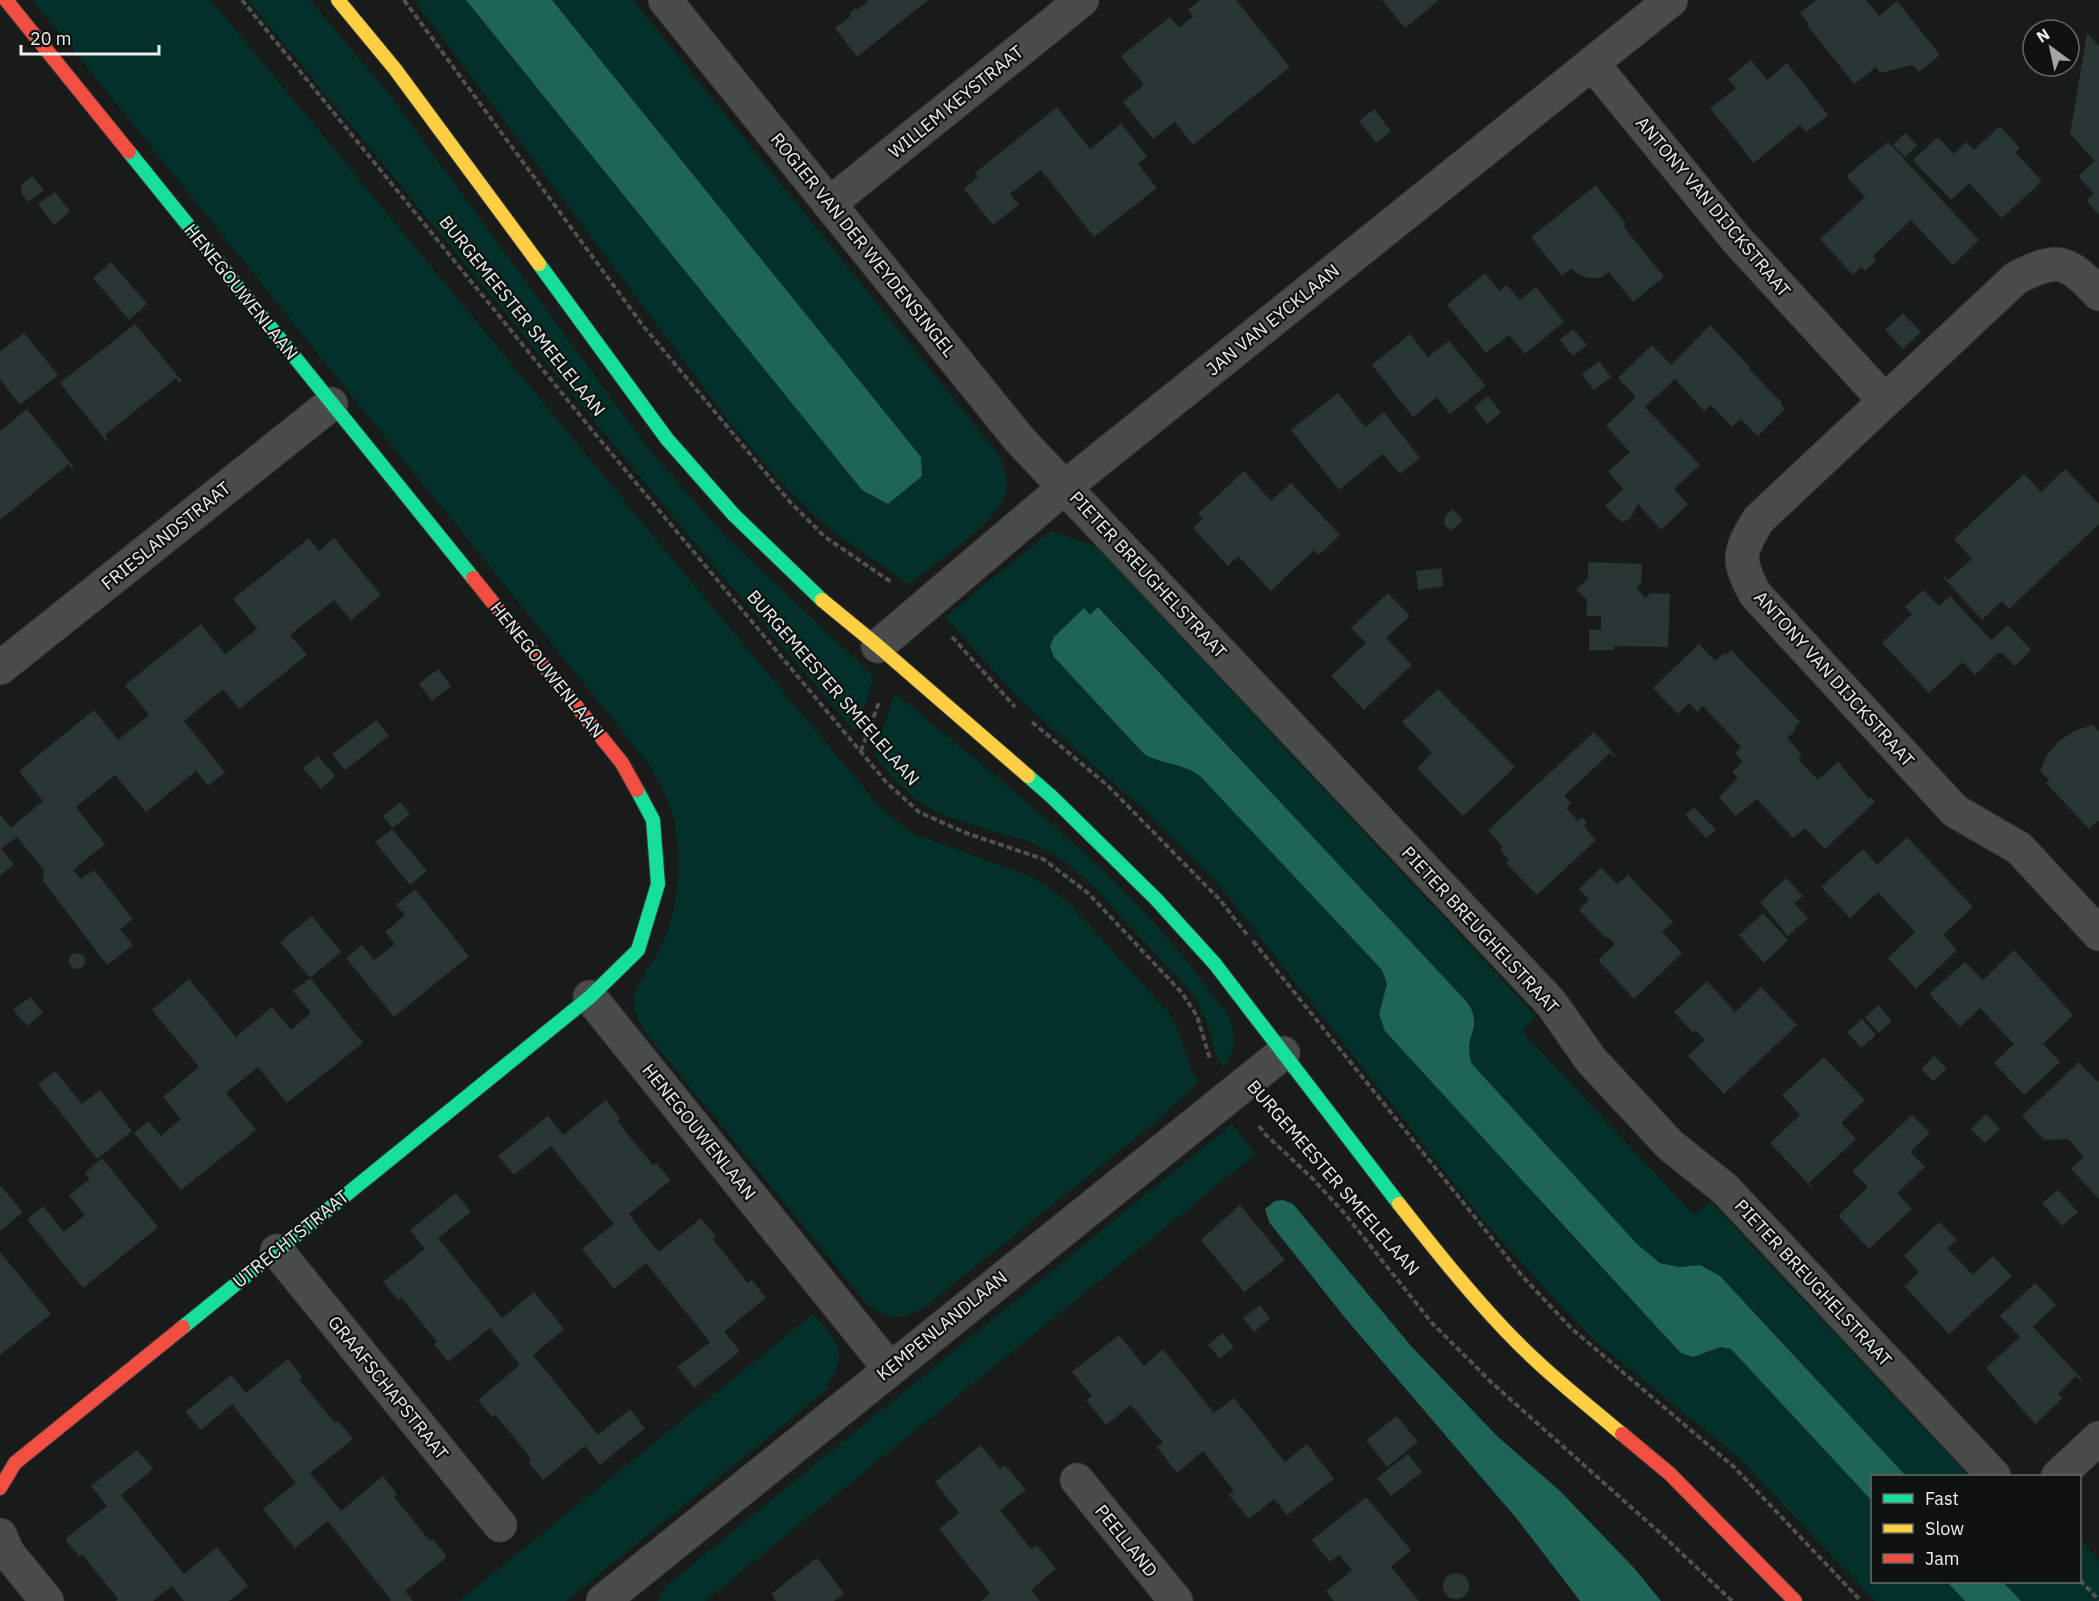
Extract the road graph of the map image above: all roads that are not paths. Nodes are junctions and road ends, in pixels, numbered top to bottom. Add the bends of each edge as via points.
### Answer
1 (6, 0) edge
2 (338, 0) edge
3 (665, 0) edge
4 (1082, 0) edge
5 (1671, 0) edge
6 (1592, 63) junction
7 (829, 204) junction
8 (2099, 294) edge
9 (1885, 401) junction
10 (332, 404) junction
11 (1065, 487) junction
12 (878, 646) junction
13 (0, 668) edge
14 (2099, 934) edge
15 (590, 997) junction
16 (1283, 1053) junction
17 (277, 1251) junction
18 (889, 1368) junction
19 (2099, 1438) edge
20 (1993, 1475) edge
21 (2059, 1475) edge
22 (1077, 1480) dead end
23 (0, 1488) edge
24 (500, 1525) dead end
25 (0, 1535) edge
26 (47, 1601) edge
27 (603, 1601) edge
28 (1176, 1601) edge
29 (1795, 1601) edge

1 - 10 street, HENEGOUWENLAAN
2 - 12 street, BURGEMEESTER SMEELELAAN via 402,79 667,439 735,515 819,598
3 - 7 street, ROGIER VAN DER WEYDENSINGEL
4 - 7 street, WILLEM KEYSTRAAT
5 - 6 street, JAN VAN EYCKLAAN
6 - 9 street, ANTONY VAN DIJCKSTRAAT via 1737,240
6 - 11 street, JAN VAN EYCKLAAN
7 - 11 street, ROGIER VAN DER WEYDENSINGEL via 1018,439
8 - 9 street, ANTONY VAN DIJCKSTRAAT via 2066,265 2041,265 2016,278
9 - 14 street, ANTONY VAN DIJCKSTRAAT via 1758,520 1742,547 1743,571 1755,594 1955,811 2019,848
10 - 13 street, FRIESLANDSTRAAT
10 - 15 street, HENEGOUWENLAAN via 622,763 653,820 658,884 638,950
11 - 12 street, JAN VAN EYCKLAAN
11 - 20 street, PIETER BREUGHELSTRAAT via 1551,1003 1591,1060 1670,1145 1725,1189
12 - 16 street, BURGEMEESTER SMEELELAAN via 1052,797 1117,859 1215,964
15 - 17 street, UTRECHTSTRAAT
15 - 18 street, HENEGOUWENLAAN
16 - 18 street, KEMPENLANDLAAN
16 - 29 street, BURGEMEESTER SMEELELAAN via 1461,1282 1507,1332 1578,1398 1670,1474
17 - 23 street, UTRECHTSTRAAT via 15,1463
17 - 24 street, GRAAFSCHAPSTRAAT
18 - 27 street, KEMPENLANDLAAN
19 - 21 street
22 - 28 street, PEELLAND
25 - 26 street via 8,1553

